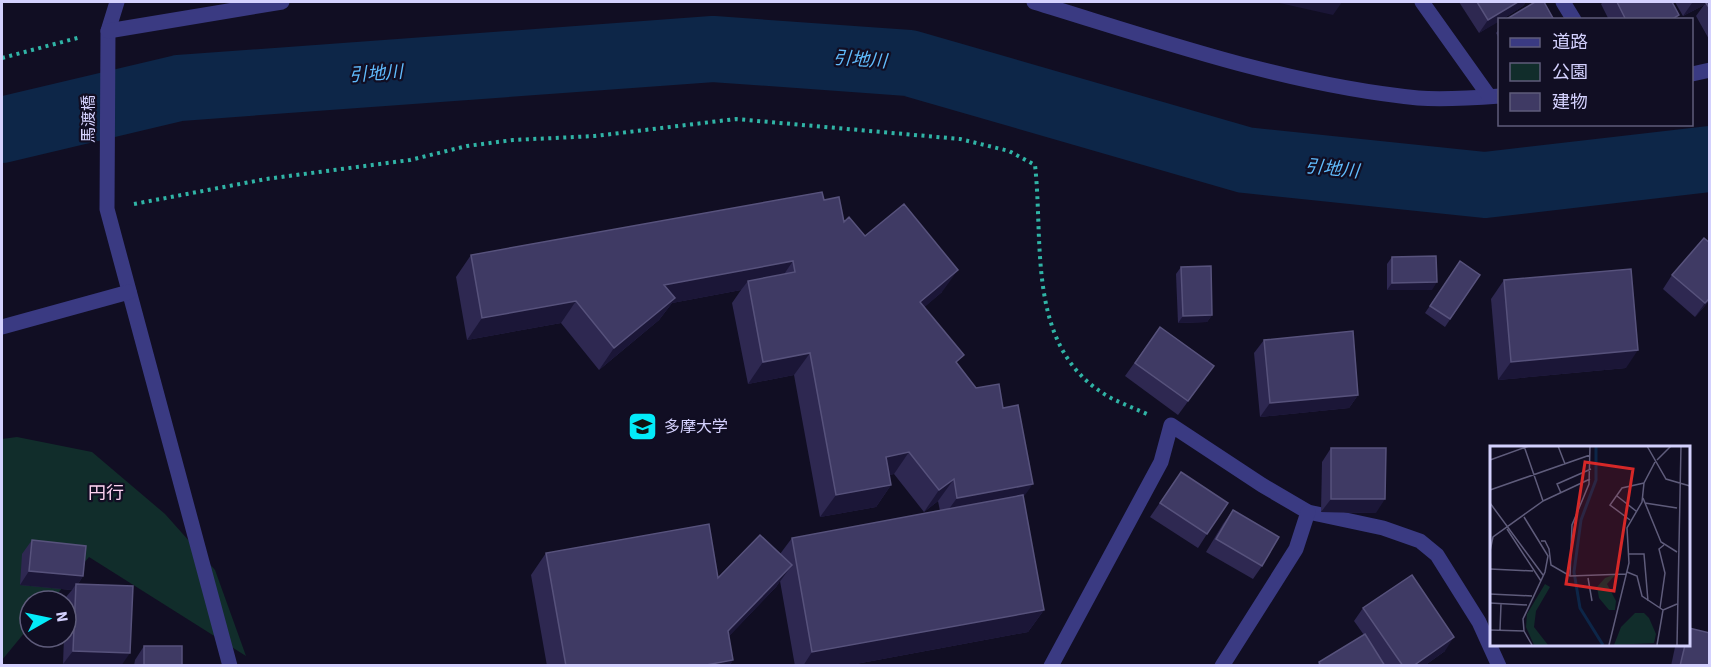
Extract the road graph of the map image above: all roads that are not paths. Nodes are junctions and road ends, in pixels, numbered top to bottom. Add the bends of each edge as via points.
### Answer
1 (117, 2) edge
2 (282, 2) edge
3 (1034, 2) edge
4 (1422, 2) edge
5 (1563, 2) edge
6 (1573, 18) edge
7 (108, 39) junction
8 (1710, 70) edge
9 (1693, 74) edge
10 (1494, 96) edge
11 (129, 292) junction
12 (2, 327) edge
13 (1308, 513) junction
14 (230, 666) edge
15 (1051, 666) edge
16 (1222, 666) edge
17 (1499, 666) edge

1 - 7 street, 馬渡橋
2 - 7 street
3 - 10 street via 1234,62 1334,84 1419,98
4 - 10 street
5 - 6 street
7 - 11 street, 馬渡橋 via 107,209
8 - 9 street
11 - 12 street
11 - 14 street, 馬渡橋
13 - 15 street via 1171,425 1161,462
13 - 16 street via 1296,549
13 - 17 street via 1383,528 1420,541 1437,555 1479,622

